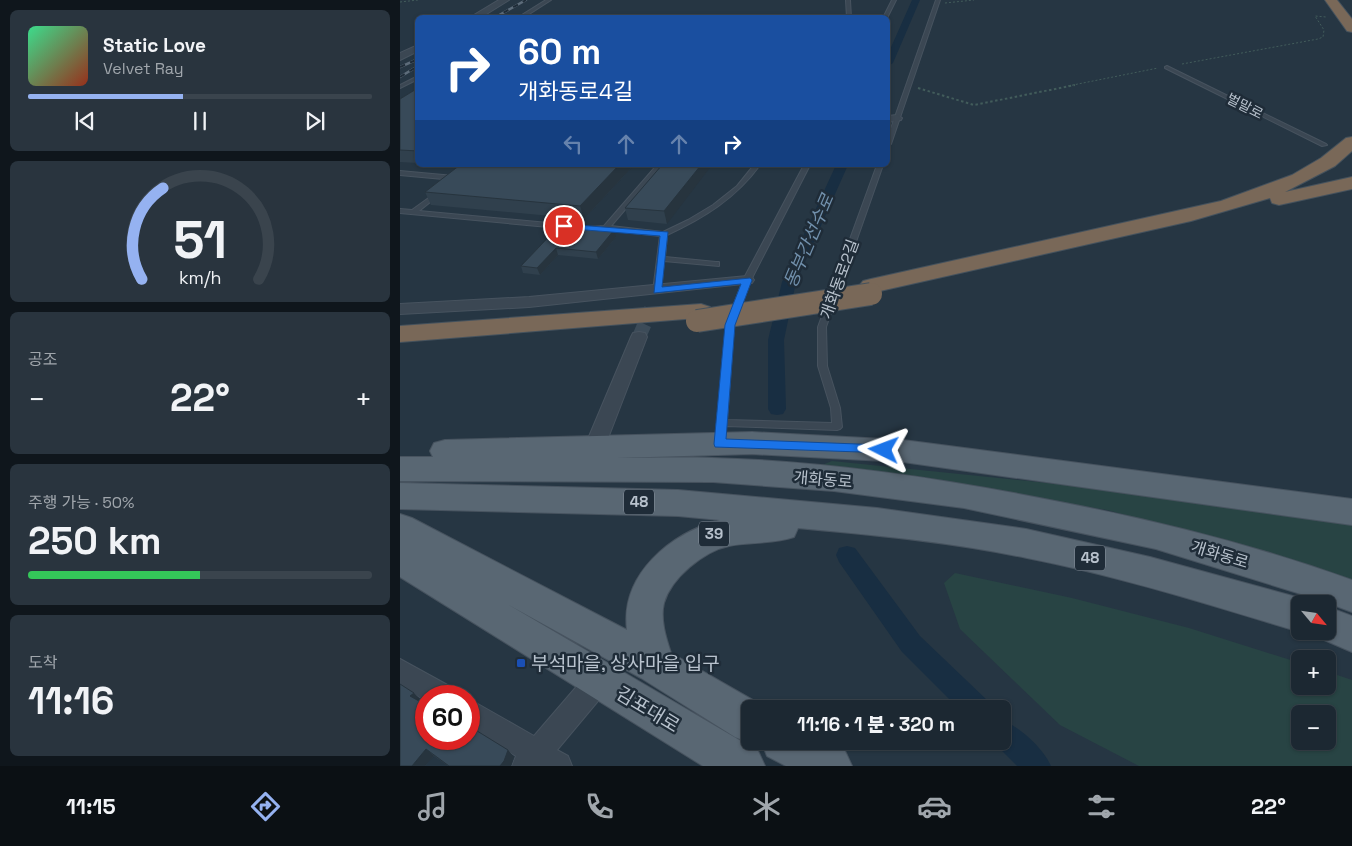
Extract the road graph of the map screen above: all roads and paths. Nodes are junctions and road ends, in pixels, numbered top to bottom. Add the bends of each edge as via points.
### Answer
1 (418, 0) edge
2 (505, 0) edge
3 (549, 0) edge
4 (848, 0) edge
5 (894, 0) edge
6 (974, 0) edge
7 (1331, 0) edge
8 (400, 2) edge
9 (938, 2) edge
10 (478, 15) edge
11 (524, 15) edge
12 (849, 15) edge
13 (886, 15) edge
14 (1326, 17) dead end
15 (1352, 28) edge
16 (415, 49) edge
17 (400, 57) edge
18 (1167, 67) junction
19 (415, 79) edge
20 (400, 87) edge
21 (908, 87) junction
22 (891, 119) edge
23 (1352, 142) edge
24 (1324, 145) dead end
25 (658, 167) edge
26 (756, 167) edge
27 (806, 167) edge
28 (879, 167) edge
29 (400, 173) edge
30 (1352, 182) edge
31 (450, 184) edge
32 (443, 190) edge
33 (400, 211) edge
34 (414, 212) junction
35 (606, 228) junction
36 (664, 234) junction
37 (662, 259) junction
38 (716, 264) dead end
39 (747, 280) junction
40 (871, 290) junction
41 (657, 291) junction
42 (400, 309) edge
43 (651, 309) tunnel mouth
44 (699, 317) junction
45 (400, 334) edge
46 (639, 337) tunnel mouth
47 (400, 346) edge
48 (721, 433) junction
49 (595, 446) junction
50 (400, 453) edge
51 (400, 469) edge
52 (400, 496) edge
53 (1352, 512) edge
54 (877, 522) junction
55 (400, 528) edge
56 (400, 559) edge
57 (1352, 596) edge
58 (1291, 612) edge
59 (1336, 627) edge
60 (1352, 634) edge
61 (655, 664) junction
62 (400, 670) edge
63 (600, 680) junction
64 (424, 685) edge
65 (741, 717) edge
66 (480, 720) edge
67 (799, 750) edge
68 (540, 762) edge
69 (743, 766) edge
70 (830, 766) edge

1 - 8 path
2 - 10 street
3 - 11 lane
4 - 12 lane
5 - 13 lane
6 - 9 path
7 - 15 highway
9 - 21 lane
14 - 18 path via 1315,16 1324,30 1323,37 1318,39
16 - 17 street
18 - 21 path via 974,105
18 - 24 lane, 벌말로
19 - 20 lane
21 - 22 lane
23 - 40 highway via 1324,165 1261,194 1204,211
25 - 35 lane
26 - 36 lane via 730,194 696,219
27 - 39 lane
28 - 48 lane, 개화동로2길 via 822,327 824,376 838,410 837,428
29 - 31 lane via 460,176
30 - 40 highway
32 - 34 lane
33 - 34 lane
34 - 35 lane via 596,230
35 - 36 lane
36 - 37 lane
37 - 38 lane
37 - 41 lane
39 - 41 street
39 - 48 lane via 730,325
40 - 44 highway, bridge
41 - 42 street
41 - 43 street
44 - 45 highway
44 - 47 highway
46 - 49 street
48 - 49 main road
48 - 53 main road via 752,443 903,451
49 - 50 main road
51 - 57 main road, 개화동로 / 48 via 713,470 834,479 964,495 1156,535
52 - 54 main road, 48 via 678,503
54 - 58 main road, 48 via 1026,544 1150,572
54 - 61 main road, 39 via 746,528 715,534 689,548 667,566 644,606
55 - 61 main road
56 - 63 main road, 김포대로
59 - 60 main road
61 - 65 main road
62 - 64 street
63 - 68 street
63 - 69 main road, 김포대로
66 - 68 street
67 - 70 main road

